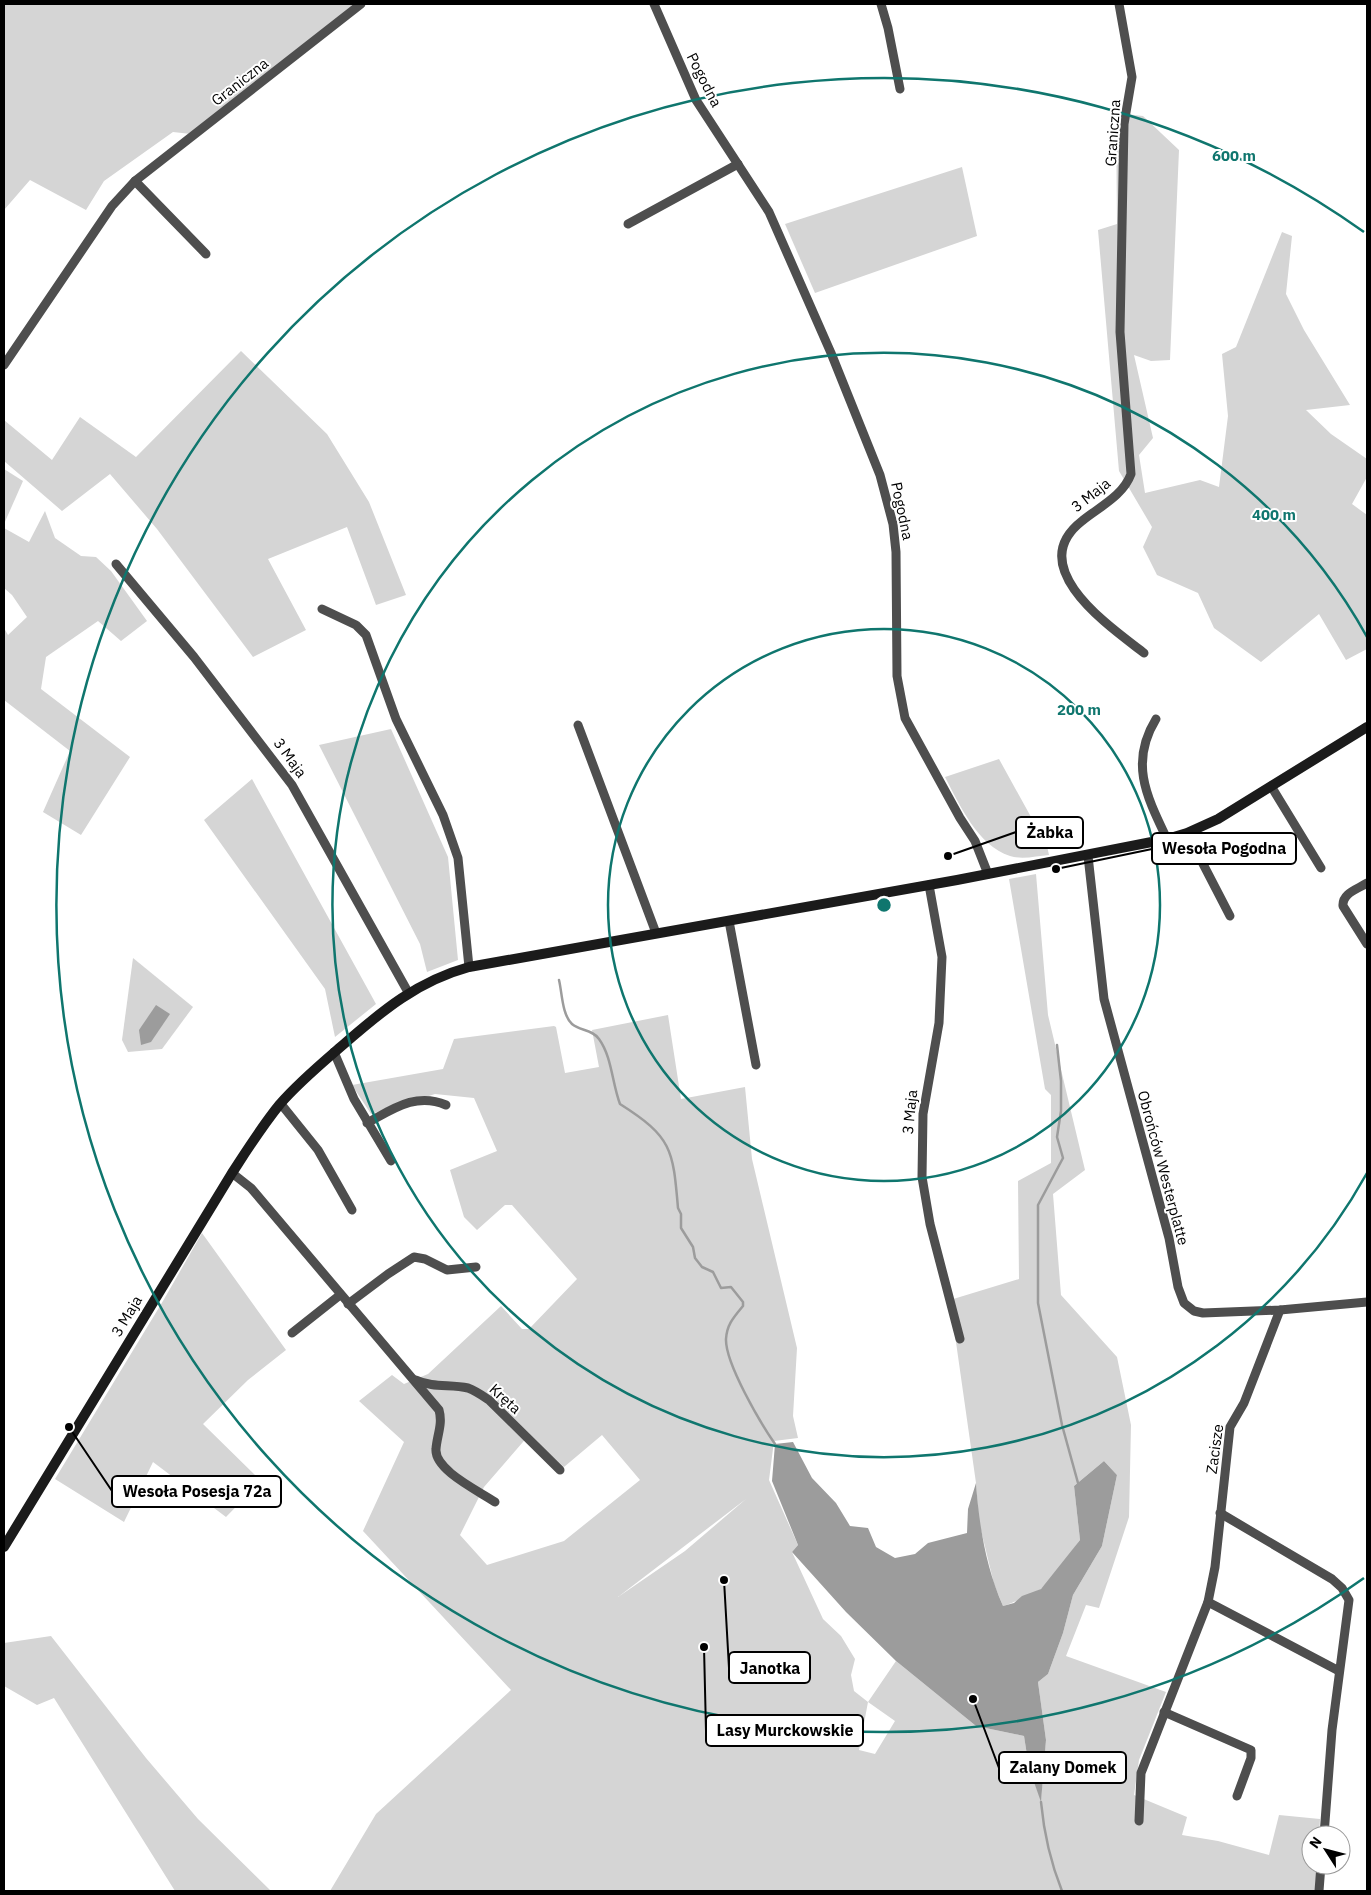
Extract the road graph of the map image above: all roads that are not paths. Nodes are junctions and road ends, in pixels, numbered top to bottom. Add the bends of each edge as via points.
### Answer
1 (361, 4) edge
2 (654, 4) edge
3 (881, 4) edge
4 (1120, 4) edge
5 (900, 88) dead end
6 (738, 164) junction
7 (135, 180) junction
8 (628, 224) dead end
9 (206, 254) dead end
10 (1123, 265) joint
11 (4, 365) edge
12 (116, 564) dead end
13 (322, 609) dead end
14 (1144, 653) dead end
15 (1156, 719) dead end
16 (578, 725) dead end
17 (1367, 726) edge
18 (1271, 786) junction
19 (1187, 833) junction
20 (1167, 839) junction
21 (1088, 856) junction
22 (1321, 868) dead end
23 (988, 874) junction
24 (1367, 883) edge
25 (929, 884) junction
26 (1230, 916) dead end
27 (729, 921) junction
28 (656, 934) junction
29 (1367, 944) edge
30 (469, 967) junction
31 (408, 992) junction
32 (334, 1052) junction
33 (756, 1065) dead end
34 (281, 1104) junction
35 (446, 1106) dead end
36 (367, 1123) junction
37 (391, 1160) dead end
38 (232, 1173) junction
39 (352, 1210) dead end
40 (476, 1267) dead end
41 (340, 1295) junction
42 (1367, 1302) edge
43 (348, 1304) junction
44 (1280, 1310) junction
45 (292, 1333) dead end
46 (960, 1339) dead end
47 (416, 1380) junction
48 (560, 1470) dead end
49 (495, 1502) dead end
50 (1220, 1513) junction
51 (4, 1547) edge
52 (1208, 1602) junction
53 (1339, 1671) junction
54 (1164, 1712) junction
55 (1238, 1796) dead end
56 (1139, 1822) dead end
57 (1325, 1825) edge
58 (1320, 1875) edge
59 (1319, 1891) edge

1 - 7 street, Graniczna
2 - 6 street, Pogodna via 696,100
3 - 5 street
4 - 10 street, Graniczna via 1132,77 1124,124
6 - 8 street
6 - 23 street, Pogodna via 755,187 780,235 880,475 893,524 896,552 897,676 905,718 975,841
7 - 9 street
7 - 11 street, Graniczna via 112,206
10 - 14 street, 3 Maja via 1120,332 1131,474 1124,488 1072,530 1065,539 1062,560 1077,595
12 - 31 street, 3 Maja via 178,637 292,785
13 - 30 street via 356,625 366,635 396,719 443,815 458,858
15 - 20 street via 1141,763 1150,804
16 - 28 street
17 - 18 street, 3 Maja
18 - 19 street, 3 Maja via 1218,819
18 - 22 street
19 - 20 street, 3 Maja
19 - 26 street
20 - 21 street, 3 Maja
21 - 23 street, 3 Maja
21 - 44 street, Obrońców Westerplatte via 1104,999 1184,1302 1194,1311 1203,1313
23 - 25 street, 3 Maja
24 - 29 street via 1346,896 1343,906
25 - 27 street, 3 Maja
25 - 46 street, 3 Maja via 942,957 939,1023 923,1114 922,1177 930,1224
27 - 28 street, 3 Maja
27 - 33 street
28 - 30 street, 3 Maja
30 - 31 street, 3 Maja via 438,977
31 - 32 street, 3 Maja
32 - 34 street, 3 Maja
32 - 36 street
34 - 38 street, 3 Maja
34 - 39 street via 318,1150
35 - 36 street via 434,1100 421,1099 405,1103
36 - 37 street
38 - 41 street via 251,1188
38 - 51 street, 3 Maja
40 - 43 street via 447,1270 425,1259 414,1258
41 - 43 street
41 - 45 street
42 - 44 street, Obrońców Westerplatte
43 - 47 street
44 - 50 street, Zacisze via 1244,1403 1230,1427
47 - 48 street, Kręta via 428,1386 468,1388 478,1392
47 - 49 street via 439,1410 441,1417 436,1451 440,1463
50 - 52 street, Zacisze
50 - 53 street via 1342,1588 1349,1600
52 - 53 street
52 - 54 street, Zacisze
53 - 57 street
54 - 55 street via 1251,1750
54 - 56 street, Zacisze via 1141,1772
58 - 59 street

